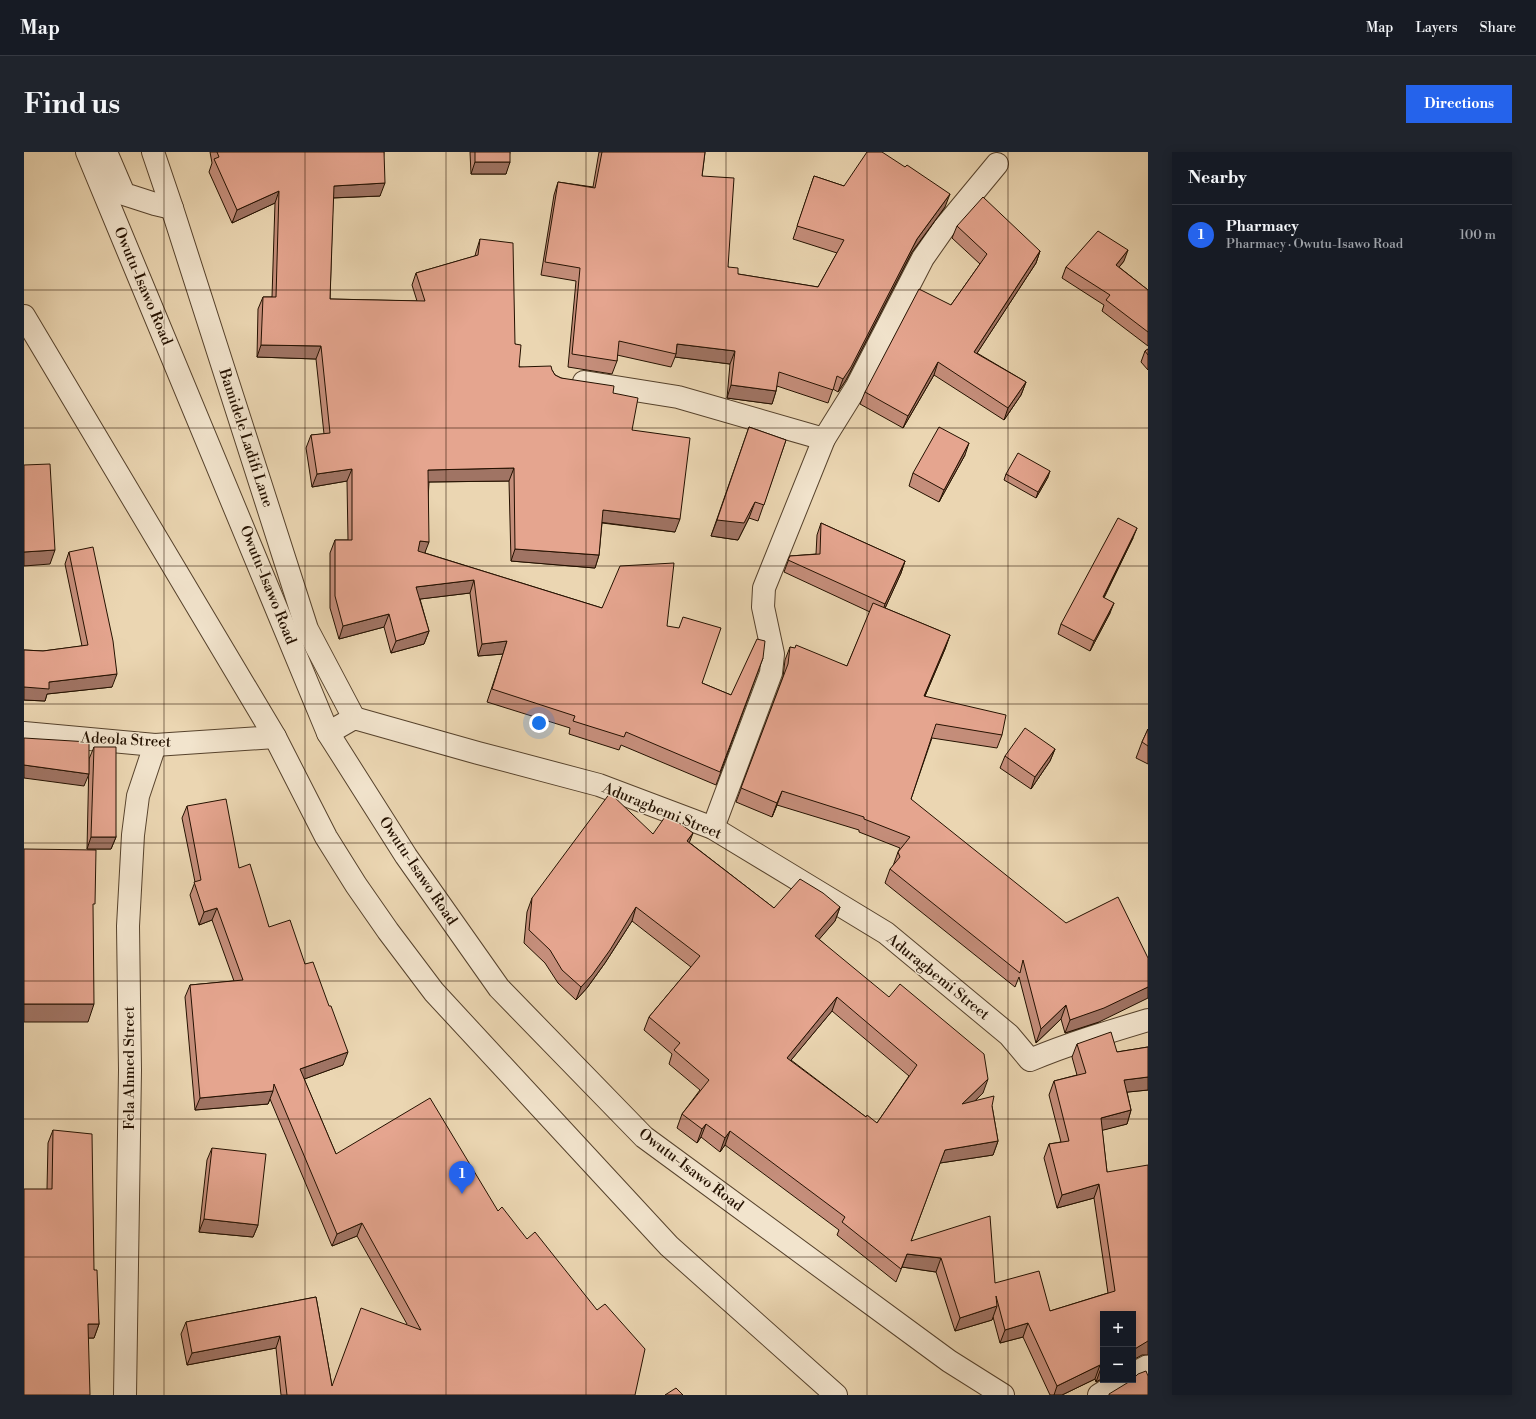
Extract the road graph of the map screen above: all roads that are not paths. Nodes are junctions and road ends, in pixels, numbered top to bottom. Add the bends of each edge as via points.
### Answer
1 (87, 152) edge
2 (106, 152) edge
3 (153, 152) edge
4 (997, 164) dead end
5 (172, 208) junction
6 (24, 316) edge
7 (566, 379) edge
8 (824, 439) junction
9 (354, 718) junction
10 (328, 732) junction
11 (24, 733) edge
12 (275, 737) junction
13 (155, 745) junction
14 (713, 828) junction
15 (1148, 1020) edge
16 (782, 1346) junction
17 (1148, 1366) edge
18 (1136, 1372) edge
19 (1118, 1383) edge
20 (125, 1395) edge
21 (836, 1395) edge
22 (850, 1395) edge
23 (1003, 1395) edge
24 (1099, 1395) edge

1 - 10 street, Owutu-Isawo Road
2 - 5 street via 124,194
3 - 5 street, Bamidele Ladifi Lane
4 - 8 street via 944,228 923,258 857,386
5 - 9 street, Bamidele Ladifi Lane via 307,629
6 - 12 street
7 - 8 street via 678,397
8 - 14 street via 764,588 763,607 773,654 771,673
9 - 10 street
9 - 14 street, Aduragbemi Street via 599,784
10 - 23 street, Owutu-Isawo Road via 406,856 499,988 644,1137 949,1361
11 - 13 street, Adeola Street
12 - 13 street, Adeola Street
12 - 16 street via 326,837 356,885 434,992 669,1246
13 - 20 street, Fela Ahmed Street via 138,796 128,926 130,1070
14 - 15 street, Aduragbemi Street via 886,933 1009,1035 1030,1060
16 - 21 street
16 - 22 street
17 - 18 street
19 - 24 street

